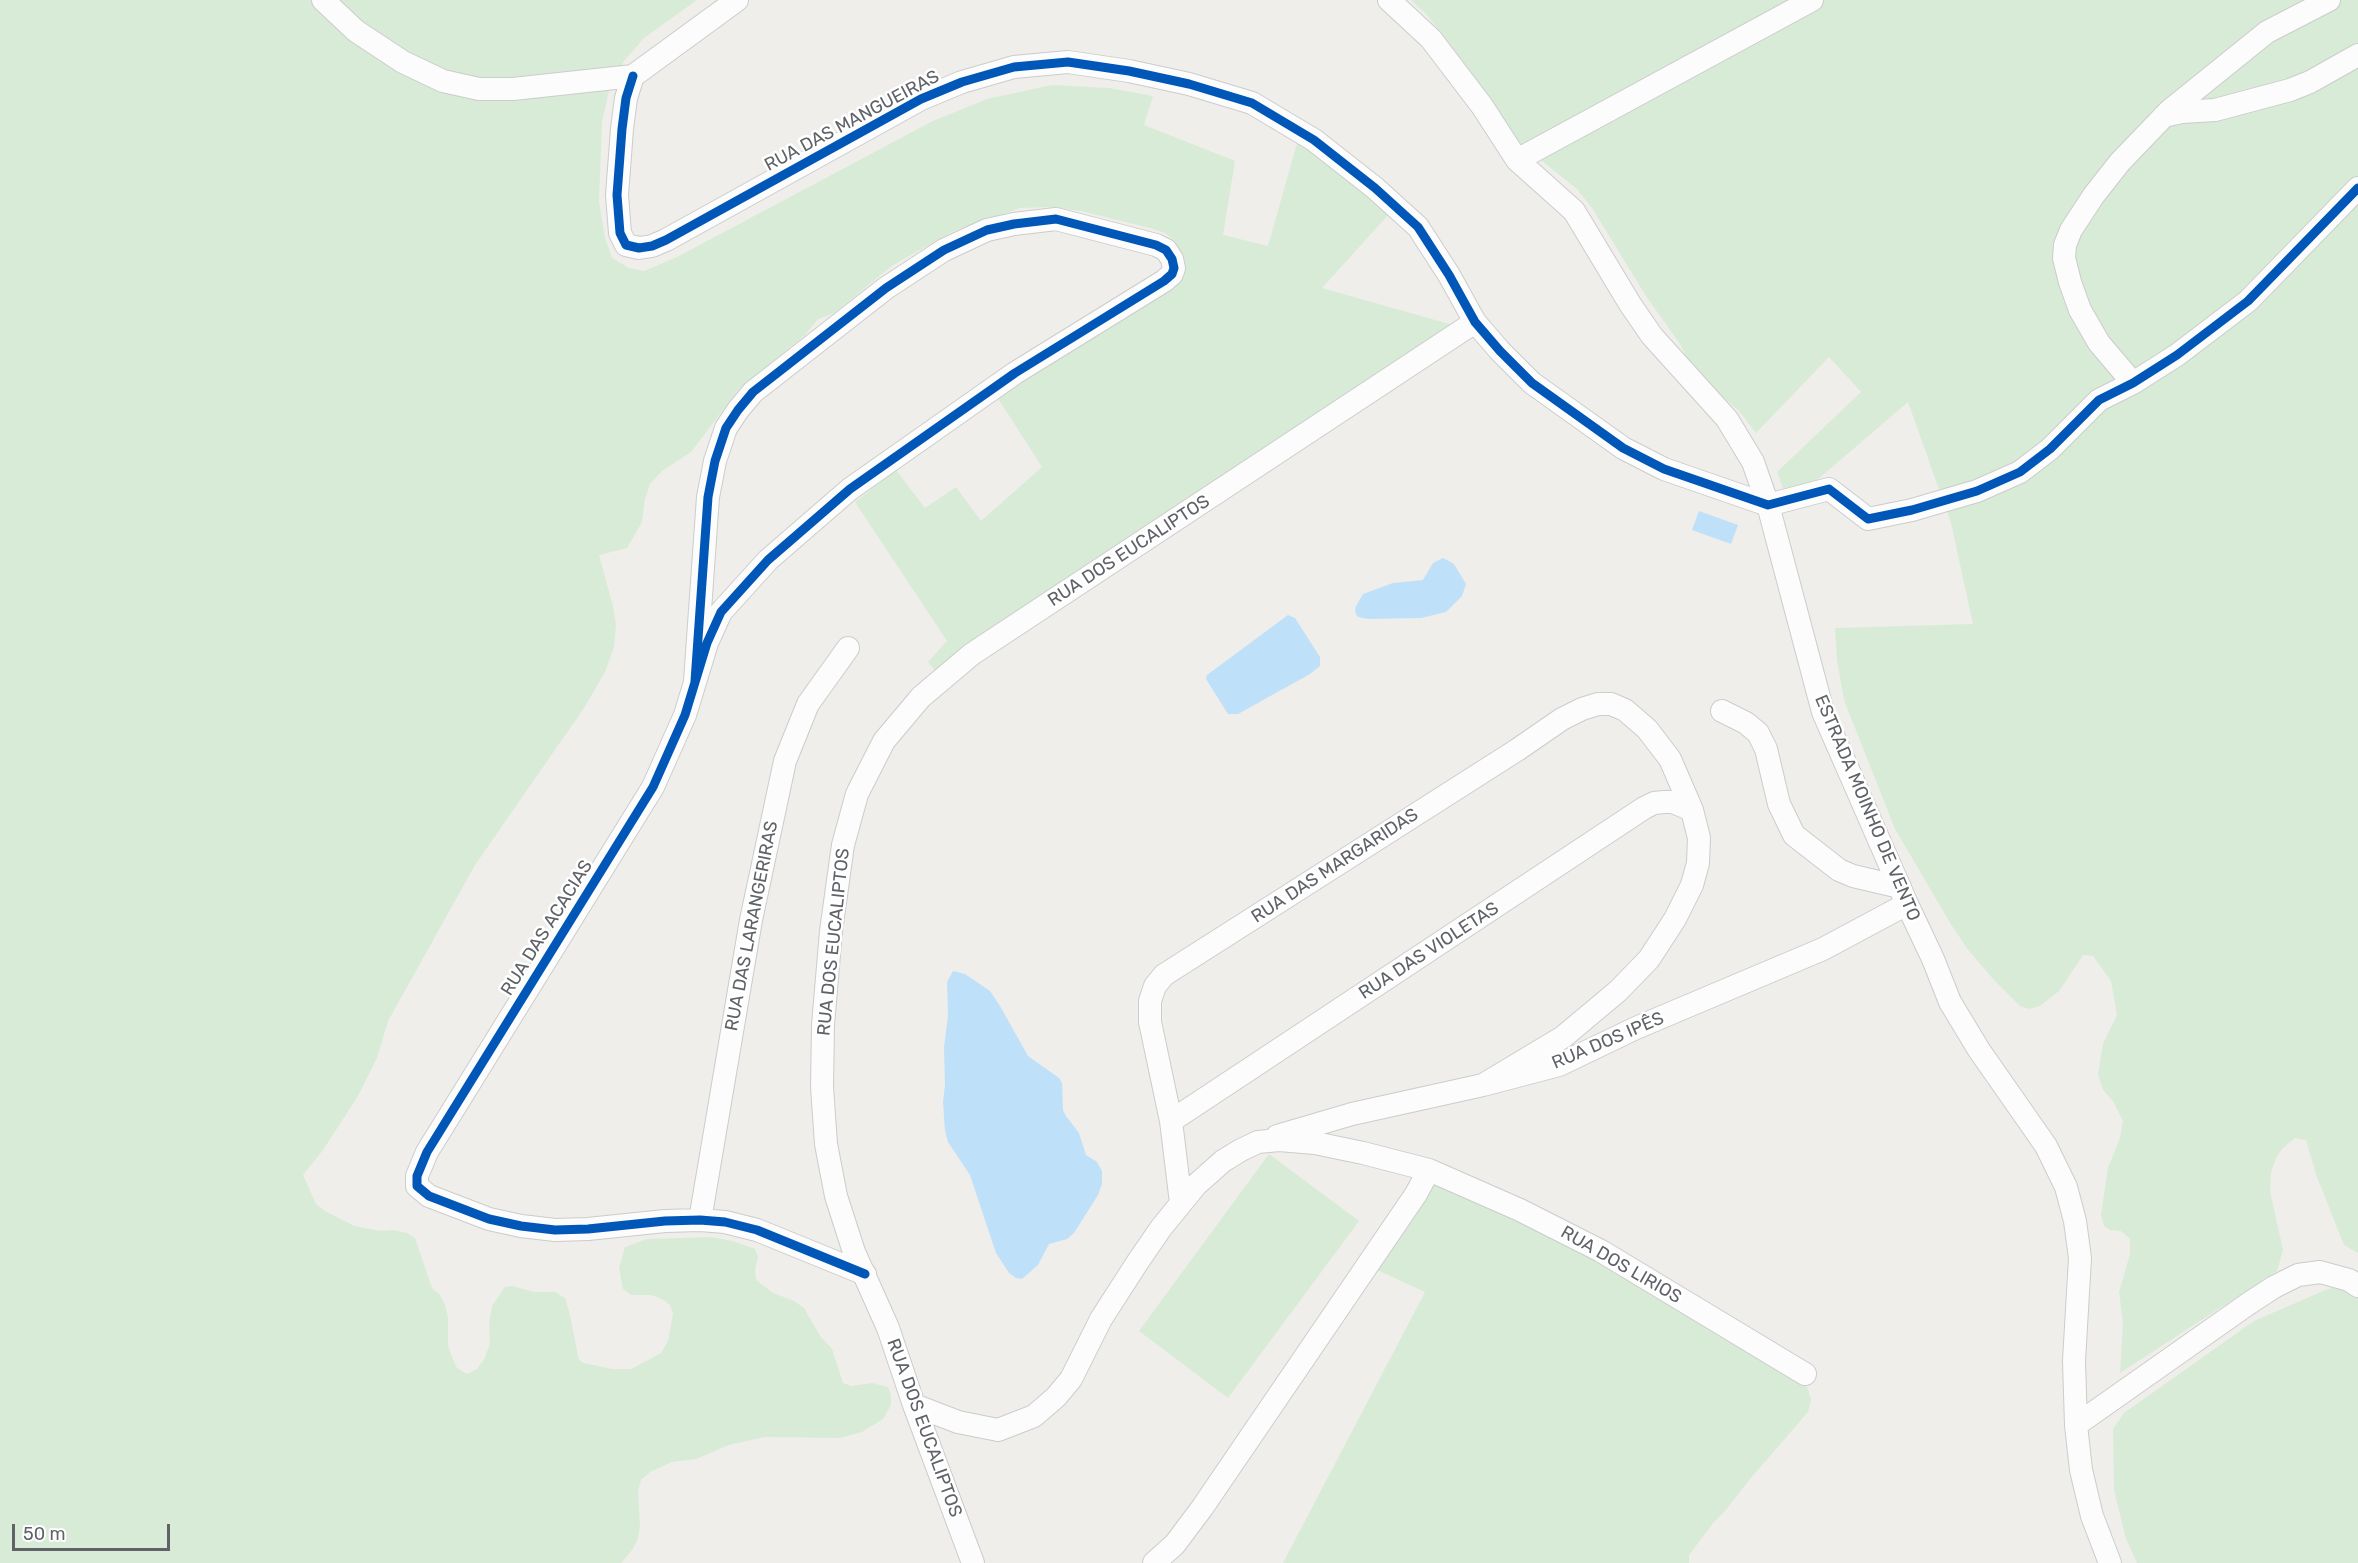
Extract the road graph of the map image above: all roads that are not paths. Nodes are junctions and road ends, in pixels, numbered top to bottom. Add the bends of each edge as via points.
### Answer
1 (323, 0) edge
2 (737, 0) edge
3 (1389, 0) edge
4 (1812, 0) edge
5 (2329, 0) edge
6 (2358, 55) edge
7 (633, 76) junction
8 (2164, 116) junction
9 (1517, 160) junction
10 (2358, 188) edge
11 (1475, 322) junction
12 (2133, 383) junction
13 (1768, 505) junction
14 (848, 648) dead end
15 (695, 681) junction
16 (1722, 711) dead end
17 (1692, 810) junction
18 (1903, 895) junction
19 (1483, 1086) junction
20 (1171, 1121) junction
21 (1258, 1142) junction
22 (1429, 1170) junction
23 (1181, 1203) junction
24 (700, 1220) junction
25 (865, 1274) junction
26 (2358, 1286) edge
27 (1805, 1374) dead end
28 (914, 1405) junction
29 (2076, 1425) junction
30 (973, 1563) edge
31 (1154, 1563) edge
32 (2110, 1563) edge

1 - 7 street via 403,62 443,81 479,89 513,89
2 - 7 street
3 - 9 street, ESTRADA MOINHO DE VENTO via 1431,39
4 - 9 street
5 - 8 street via 2267,32
6 - 8 street via 2290,90 2215,110
7 - 11 street, RUA DAS MANGUEIRAS via 626,98 617,195 620,233 626,245 639,248 666,240 921,99 962,82 1014,67 1068,63 1189,84 1252,103 1314,140 1418,227
8 - 12 street via 2094,195 2071,230 2064,252 2070,282 2089,329
9 - 13 street, ESTRADA MOINHO DE VENTO via 1574,211 1652,336 1727,419 1753,462
10 - 12 street via 2248,301
11 - 13 street, RUA DAS MANGUEIRAS via 1532,383 1623,448 1664,469
11 - 25 street, RUA DOS EUCALIPTOS via 972,654 921,697 884,741 857,794 843,845 823,1025 826,1144 836,1196
12 - 13 street via 2099,400 2050,449 2020,472 1977,491 1868,519 1829,489
13 - 18 street, ESTRADA MOINHO DE VENTO via 1823,712
14 - 24 street, RUA DAS LARANGERIRAS via 808,704 785,760 751,920
15 - 15 street via 721,612 768,560 850,489 904,450 1015,373 1164,281 1174,268 1166,250 1056,219 987,230 944,250 886,288 753,392 726,428 715,460 708,496
15 - 24 street, RUA DAS ACACIAS via 685,715 653,787 427,1152 417,1186 435,1199 520,1226 588,1230
16 - 18 street via 1758,733 1766,749 1779,804 1794,835 1839,870
17 - 19 street, RUA DAS MARGARIDAS via 1699,838 1692,885 1649,959 1563,1037
17 - 20 street, RUA DAS VIOLETAS via 1673,802 1644,808
17 - 20 street, RUA DAS MARGARIDAS via 1670,759 1647,729 1625,710 1598,704 1562,719 1164,975 1150,1001 1150,1023
18 - 19 street, RUA DOS IPÊS via 1823,950 1636,1028 1559,1065
18 - 29 street, ESTRADA MOINHO DE VENTO via 1950,1002 2046,1146 2066,1187 2080,1258 2074,1361
19 - 21 street, RUA DOS IPÊS via 1352,1114
20 - 23 street, RUA DAS MARGARIDAS
21 - 22 street, RUA DOS LIRIOS via 1315,1143
21 - 23 street via 1223,1161
22 - 27 street, RUA DOS LIRIOS via 1601,1251
22 - 31 street via 1202,1508 1175,1544
23 - 28 street via 1107,1309 1071,1379 1034,1416 998,1430 958,1422
24 - 25 street via 757,1230
25 - 28 street, RUA DOS EUCALIPTOS
26 - 29 street via 2320,1272 2298,1275 2248,1304
28 - 30 street, RUA DOS EUCALIPTOS
29 - 32 street, ESTRADA MOINHO DE VENTO via 2092,1516

